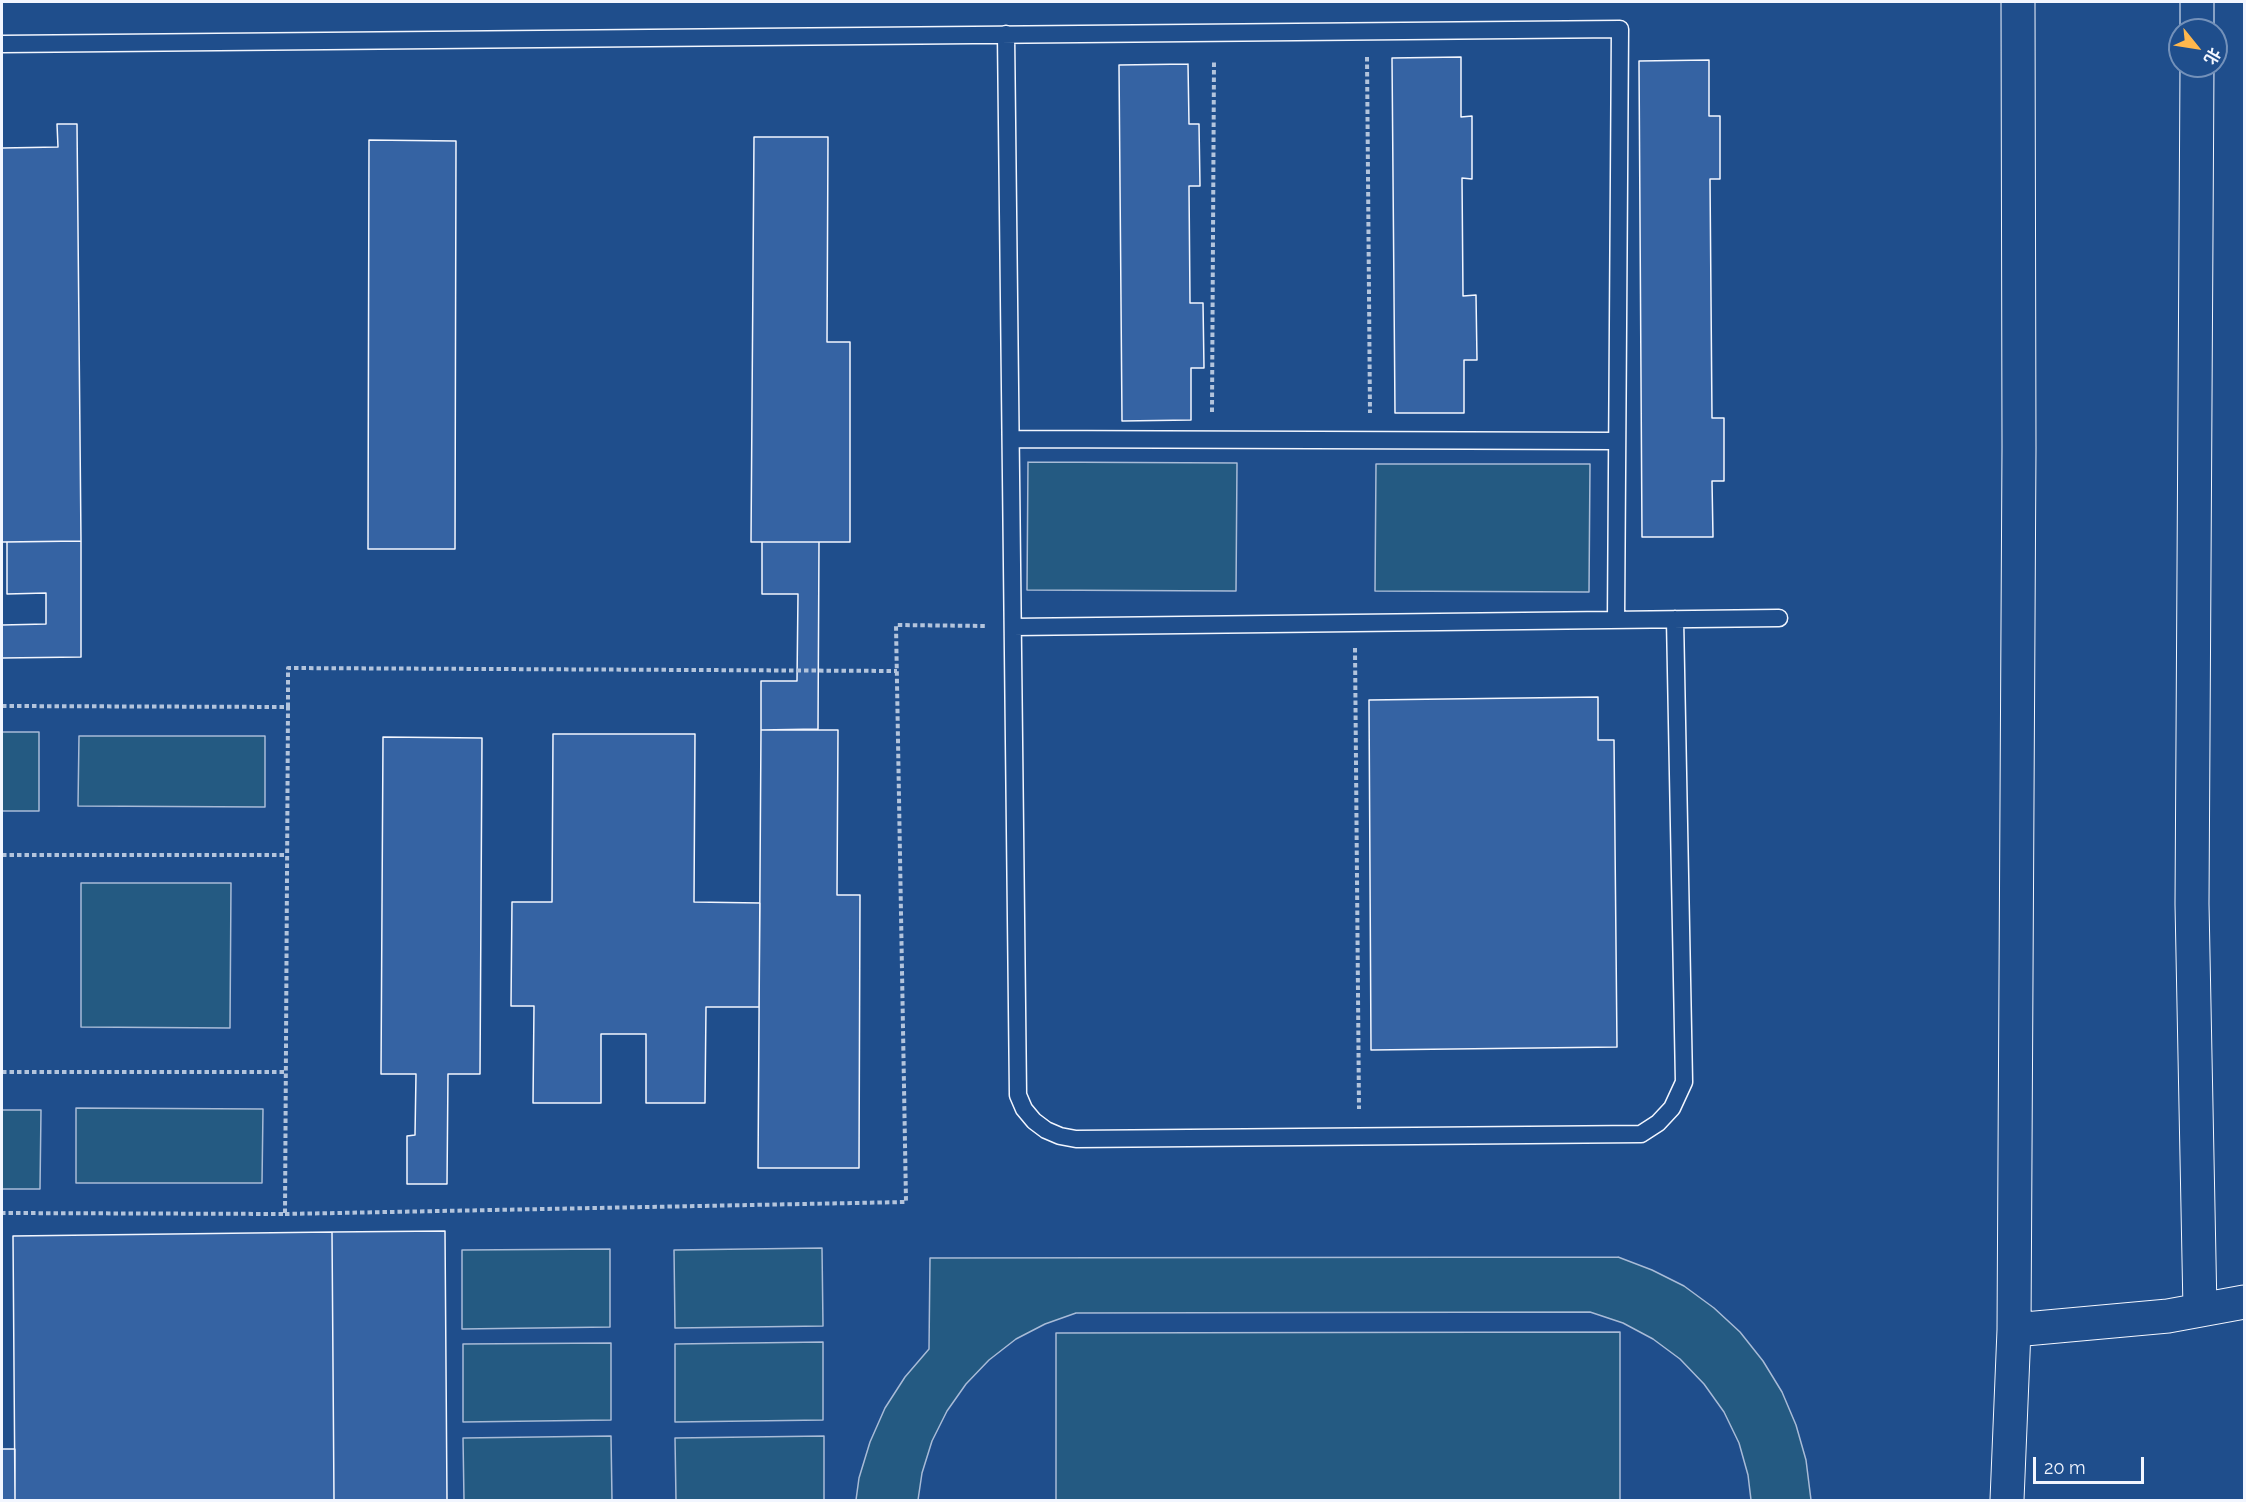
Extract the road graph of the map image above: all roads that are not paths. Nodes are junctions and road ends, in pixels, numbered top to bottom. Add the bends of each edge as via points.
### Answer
1 (2018, 2) edge
2 (2197, 2) edge
3 (2197, 18) edge
4 (1006, 34) junction
5 (2, 44) edge
6 (2197, 78) edge
7 (1011, 439) junction
8 (1617, 441) junction
9 (1779, 618) dead end
10 (1675, 619) junction
11 (1616, 620) junction
12 (1013, 627) junction
13 (2244, 1302) edge
14 (2200, 1310) junction
15 (2014, 1330) junction
16 (2007, 1500) edge

1 - 15 street
2 - 3 street
4 - 5 lane
4 - 7 lane
4 - 8 lane via 1620,29
6 - 14 street via 2192,904
7 - 8 lane
7 - 12 lane
8 - 11 lane
9 - 10 lane
10 - 11 lane
10 - 12 lane via 1684,1082 1672,1108 1641,1134 1076,1139 1060,1136 1034,1121 1018,1095
11 - 12 lane
13 - 14 street
14 - 15 street
15 - 16 street

